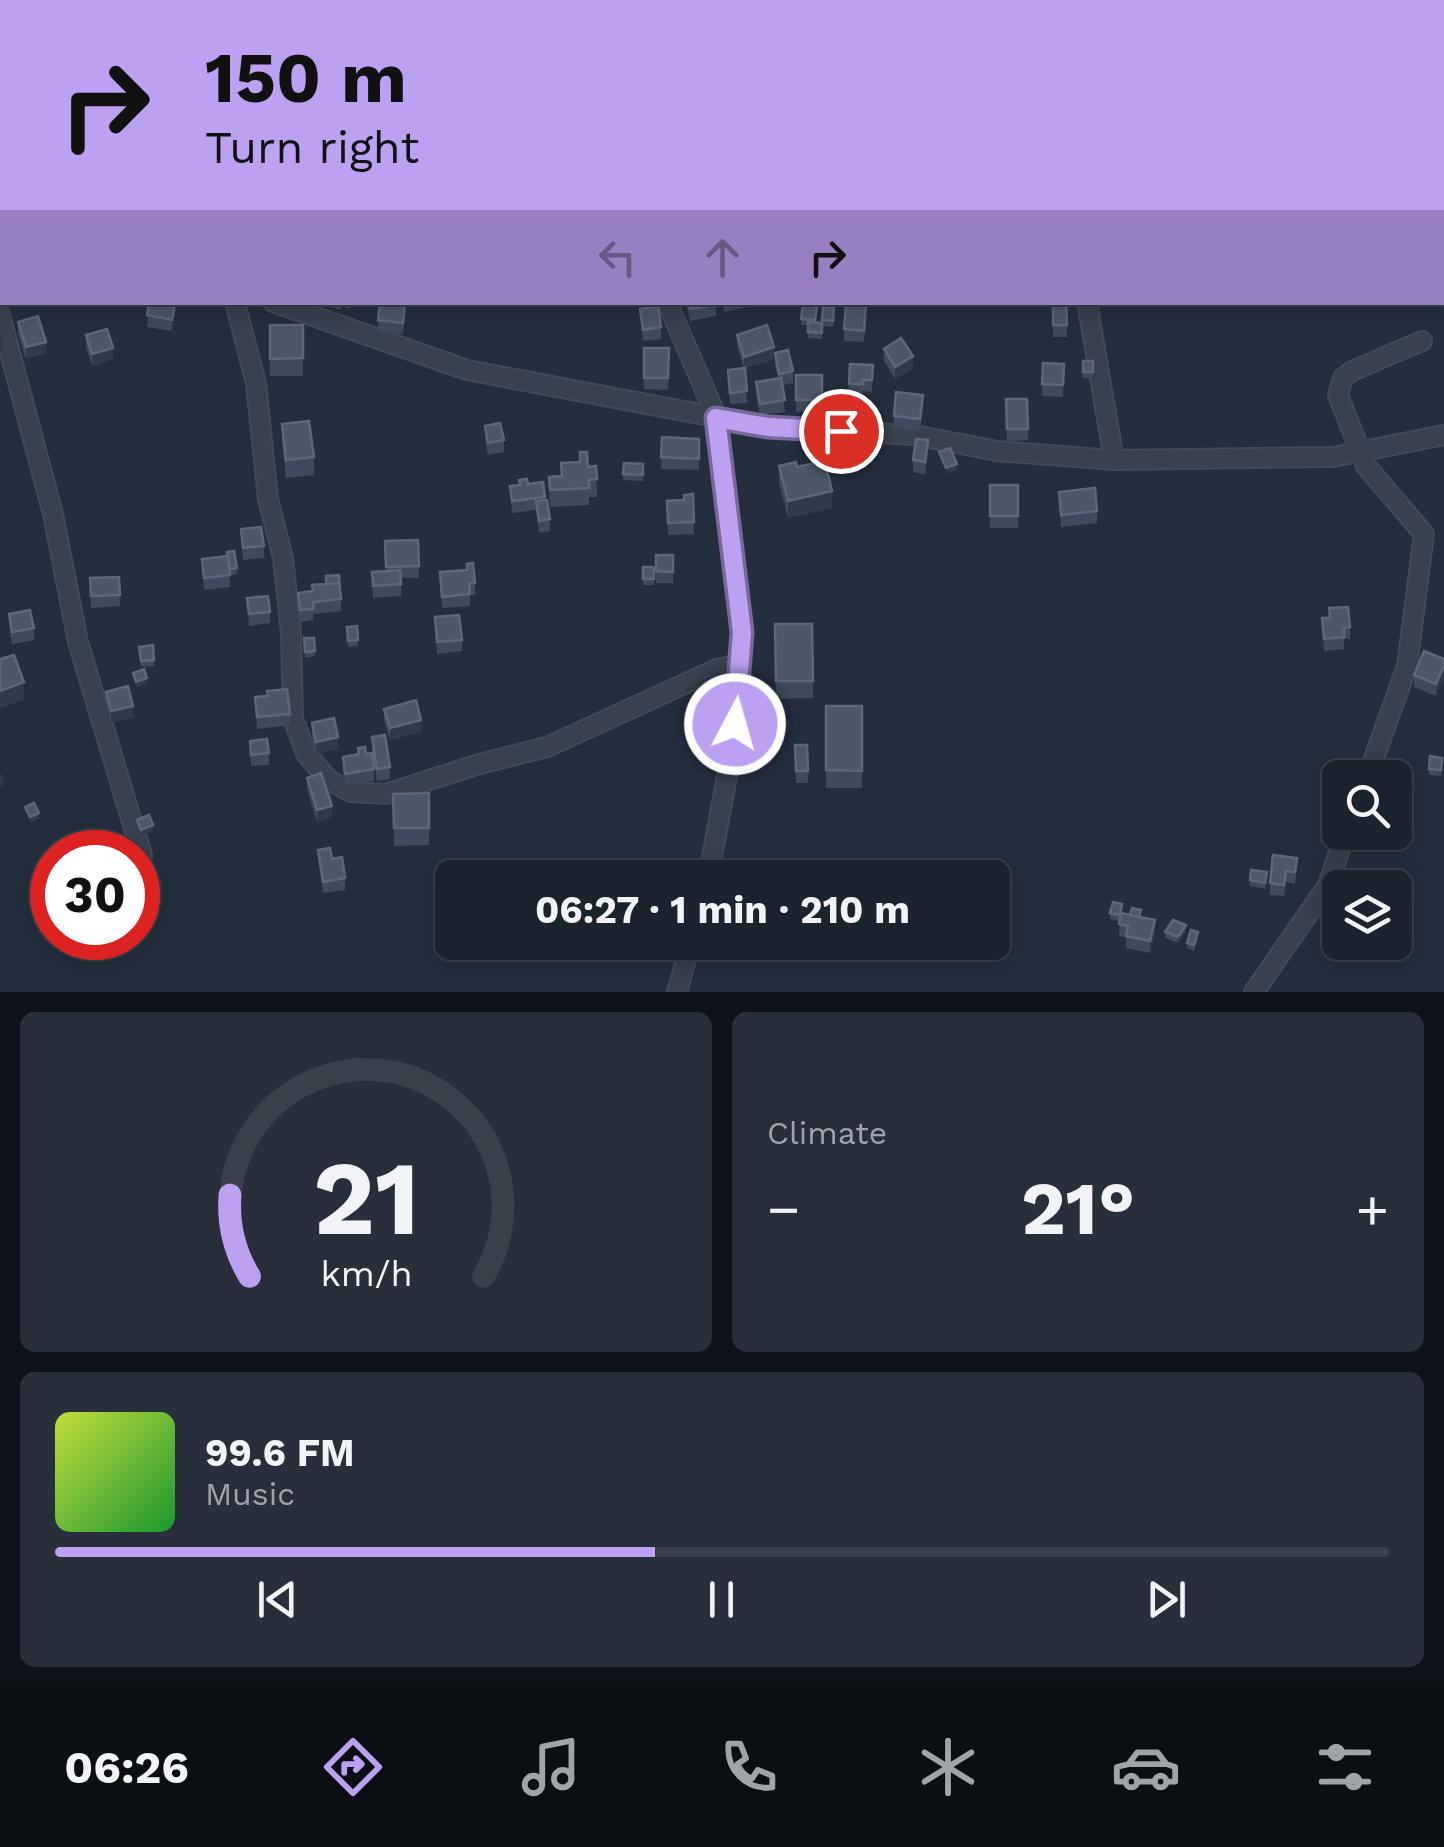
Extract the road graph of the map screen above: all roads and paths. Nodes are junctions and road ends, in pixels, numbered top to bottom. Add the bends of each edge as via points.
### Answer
1 (237, 305) edge
2 (283, 305) edge
3 (668, 305) edge
4 (1088, 305) edge
5 (0, 315) edge
6 (1422, 341) dead end
7 (716, 418) junction
8 (1444, 434) edge
9 (1360, 452) junction
10 (1114, 460) junction
11 (741, 664) junction
12 (1373, 760) edge
13 (134, 830) edge
14 (1340, 850) edge
15 (711, 860) edge
16 (686, 960) edge
17 (676, 992) edge
18 (1254, 992) edge

1 - 11 street via 283,558 293,720 306,755 329,780 351,792 386,794 547,747
2 - 7 street via 467,370
3 - 7 street
4 - 10 street
5 - 13 street via 78,642
6 - 9 street via 1344,378 1338,396
7 - 10 street
7 - 11 street
8 - 9 street
9 - 10 street
9 - 12 street via 1424,534 1407,666
11 - 15 street
14 - 18 street via 1328,884
16 - 17 street

